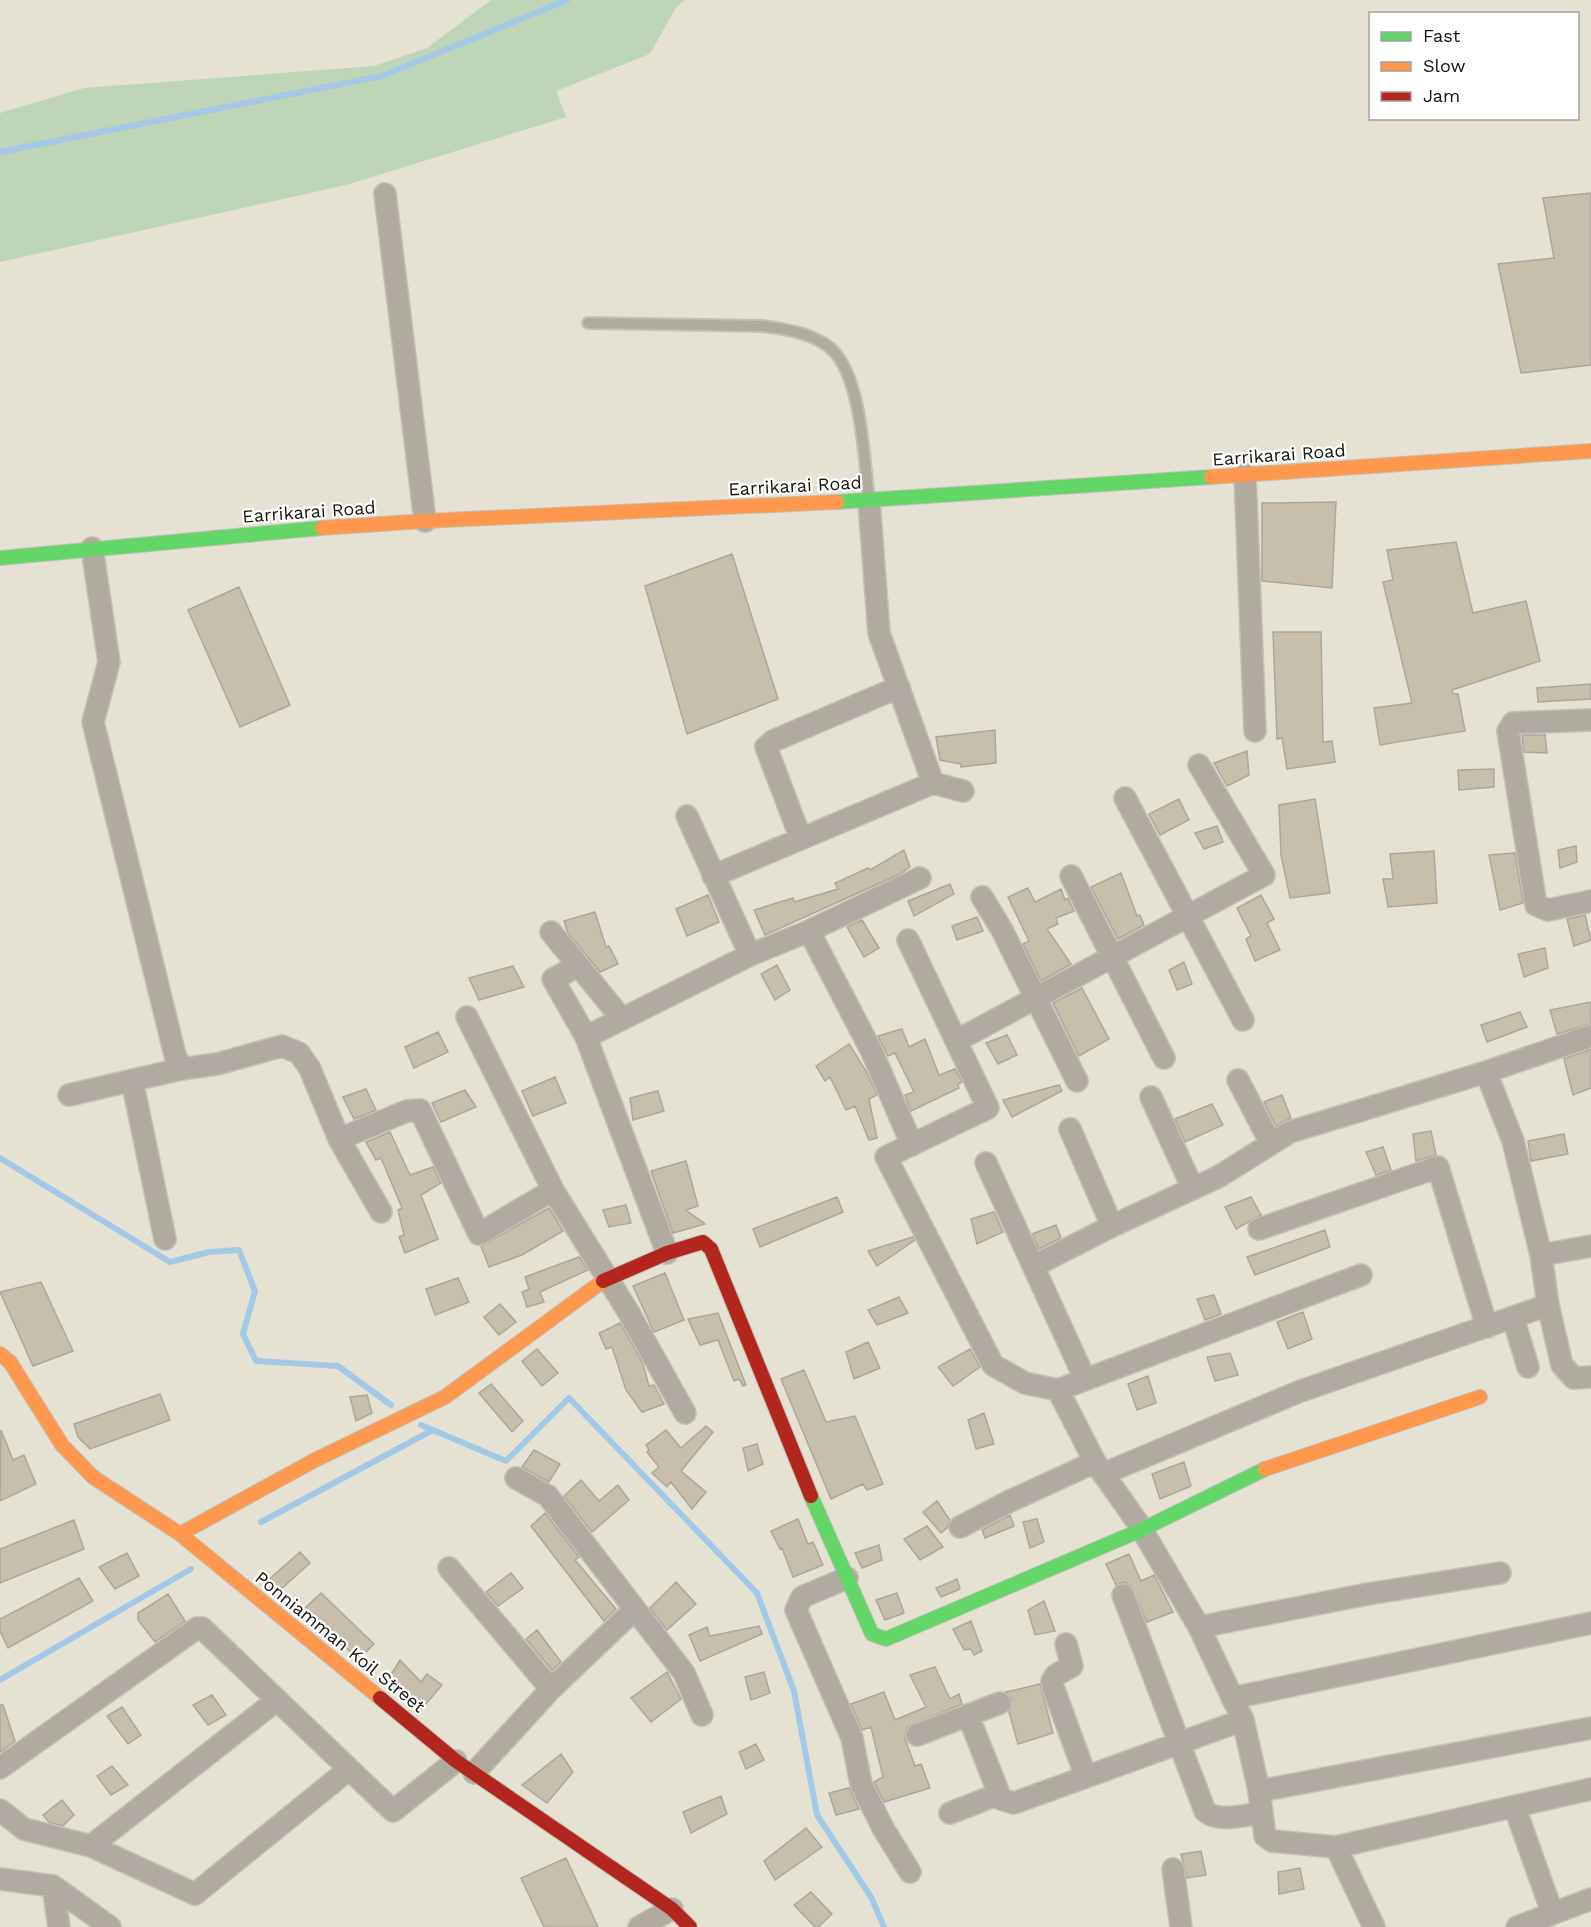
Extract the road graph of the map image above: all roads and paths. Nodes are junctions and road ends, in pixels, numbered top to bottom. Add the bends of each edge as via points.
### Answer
1 (385, 194) dead end
2 (588, 323) dead end
3 (1591, 451) edge
4 (1245, 475) junction
5 (869, 501) junction
6 (425, 521) junction
7 (92, 549) junction
8 (0, 558) edge
9 (898, 687) junction
10 (1591, 720) edge
11 (1255, 731) dead end
12 (1199, 765) dead end
13 (933, 783) junction
14 (963, 791) dead end
15 (1125, 798) dead end
16 (687, 816) dead end
17 (801, 839) junction
18 (713, 876) junction
19 (1071, 876) dead end
20 (920, 878) dead end
21 (982, 897) dead end
22 (1591, 901) edge
23 (1190, 916) junction
24 (809, 931) junction
25 (551, 932) dead end
26 (908, 940) dead end
27 (750, 955) junction
28 (1113, 957) junction
29 (578, 966) junction
30 (1034, 999) junction
31 (467, 1017) dead end
32 (622, 1019) junction
33 (1243, 1020) dead end
34 (1591, 1036) edge
35 (586, 1037) junction
36 (956, 1041) junction
37 (1164, 1058) dead end
38 (181, 1069) junction
39 (1486, 1072) junction
40 (132, 1080) junction
41 (1238, 1080) dead end
42 (1077, 1081) dead end
43 (69, 1095) dead end
44 (1150, 1097) dead end
45 (1070, 1129) dead end
46 (339, 1139) junction
47 (1271, 1144) junction
48 (912, 1145) junction
49 (986, 1163) dead end
50 (1193, 1189) junction
51 (553, 1190) junction
52 (381, 1212) dead end
53 (1112, 1226) junction
54 (1259, 1229) dead end
55 (165, 1239) dead end
56 (1591, 1246) edge
57 (667, 1253) junction
58 (1541, 1255) junction
59 (1034, 1266) junction
60 (1361, 1275) dead end
61 (607, 1278) junction
62 (1548, 1305) junction
63 (1513, 1318) junction
64 (1487, 1327) junction
65 (0, 1354) edge
66 (1528, 1367) dead end
67 (1591, 1377) edge
68 (1085, 1379) junction
69 (1058, 1390) junction
70 (1479, 1397) dead end
71 (685, 1413) dead end
72 (1099, 1468) junction
73 (516, 1478) dead end
74 (960, 1527) dead end
75 (1141, 1530) junction
76 (180, 1534) junction
77 (449, 1568) dead end
78 (1500, 1573) dead end
79 (847, 1578) junction
80 (1123, 1595) dead end
81 (635, 1610) junction
82 (1591, 1623) edge
83 (1199, 1627) junction
84 (1066, 1644) dead end
85 (551, 1689) junction
86 (1232, 1698) junction
87 (277, 1700) junction
88 (1000, 1703) dead end
89 (702, 1715) dead end
90 (968, 1715) junction
91 (1243, 1720) junction
92 (1591, 1728) edge
93 (917, 1735) dead end
94 (1179, 1743) junction
95 (456, 1761) junction
96 (0, 1767) edge
97 (348, 1770) junction
98 (474, 1773) junction
99 (1086, 1777) junction
100 (1591, 1789) edge
101 (1259, 1791) junction
102 (999, 1794) junction
103 (1515, 1808) junction
104 (0, 1810) edge
105 (950, 1813) dead end
106 (1262, 1814) junction
107 (91, 1846) junction
108 (1336, 1847) junction
109 (1173, 1869) dead end
110 (910, 1872) dead end
111 (0, 1879) edge
112 (53, 1886) junction
113 (1591, 1899) edge
114 (672, 1909) junction
115 (1552, 1912) junction
116 (1370, 1926) edge
117 (59, 1927) edge
118 (111, 1927) edge
119 (639, 1927) edge
120 (690, 1927) edge
121 (1181, 1927) edge
122 (1516, 1927) edge

1 - 6 street
2 - 5 lane via 763,326 791,330 826,344 840,360 858,403
3 - 4 street, Earrikarai Road
4 - 5 street, Earrikarai Road
4 - 11 street
5 - 6 street, Earrikarai Road
5 - 9 street via 879,633
6 - 7 street, Earrikarai Road
7 - 8 street, Earrikarai Road
7 - 38 street via 109,662 93,722
9 - 13 street
9 - 17 street via 766,747
10 - 22 street via 1513,723 1508,732 1536,905 1548,910
12 - 23 street via 1264,874
13 - 14 street
13 - 17 street
15 - 23 street
16 - 18 street
17 - 18 street
18 - 27 street
19 - 28 street
20 - 24 street
21 - 30 street
23 - 28 street
23 - 33 street
24 - 27 street
24 - 48 street via 872,1052
25 - 29 street
26 - 36 street
27 - 32 street
28 - 30 street
28 - 37 street
29 - 32 street
29 - 35 street via 553,979
30 - 36 street
30 - 42 street
31 - 51 street
32 - 35 street
34 - 39 street
35 - 57 street
36 - 48 street via 988,1108
38 - 40 street
38 - 46 street via 282,1046 299,1053 310,1069
39 - 47 street via 1290,1132
39 - 58 street via 1513,1141
40 - 43 street
40 - 55 street
41 - 47 street
44 - 50 street
45 - 53 street
46 - 51 street via 407,1111 420,1110 479,1234
46 - 52 street
47 - 50 street
48 - 69 street via 886,1157 993,1365 1025,1383
49 - 59 street
50 - 53 street
51 - 61 street
53 - 59 street
54 - 64 street via 1438,1167
56 - 58 street
57 - 61 street
57 - 79 street via 703,1242 711,1249 784,1437
58 - 62 street
59 - 68 street
60 - 68 street
61 - 71 street
61 - 76 street via 445,1397 315,1460
62 - 63 street
62 - 67 street via 1562,1365 1574,1378
63 - 64 street
63 - 66 street
64 - 72 street via 1298,1392
65 - 76 street, Ponniamman Koil Street via 10,1362 62,1445 93,1477
68 - 69 street
69 - 72 street
70 - 75 street via 1259,1471
72 - 74 street via 1010,1501
72 - 75 street
73 - 81 street via 548,1496
75 - 79 street via 886,1639 872,1634
75 - 83 street
76 - 95 street, Ponniamman Koil Street
77 - 85 street
78 - 83 street
79 - 110 street via 802,1597 796,1610 852,1738 861,1784
80 - 94 street
81 - 85 street
81 - 89 street via 684,1673
82 - 86 street
83 - 86 street
84 - 99 street via 1072,1665 1052,1681
85 - 98 street
86 - 91 street
87 - 96 street via 202,1628 197,1628
87 - 97 street
87 - 107 street
88 - 90 street
90 - 93 street
90 - 102 street
91 - 94 street
91 - 101 street
92 - 101 street
94 - 99 street
94 - 106 street via 1210,1816
95 - 97 street via 393,1811
95 - 98 street, Ponniamman Koil Street
97 - 107 street via 195,1894
98 - 114 street, Ponniamman Koil Street
99 - 102 street via 1014,1803 1001,1799
100 - 103 street
101 - 106 street
102 - 105 street
103 - 108 street
103 - 115 street
104 - 107 street via 24,1829
106 - 108 street via 1265,1836 1272,1841
108 - 116 street
109 - 121 street
111 - 112 street
112 - 117 street
112 - 118 street
113 - 115 street
114 - 119 street
114 - 120 street, Ponniamman Koil Street
115 - 122 street

